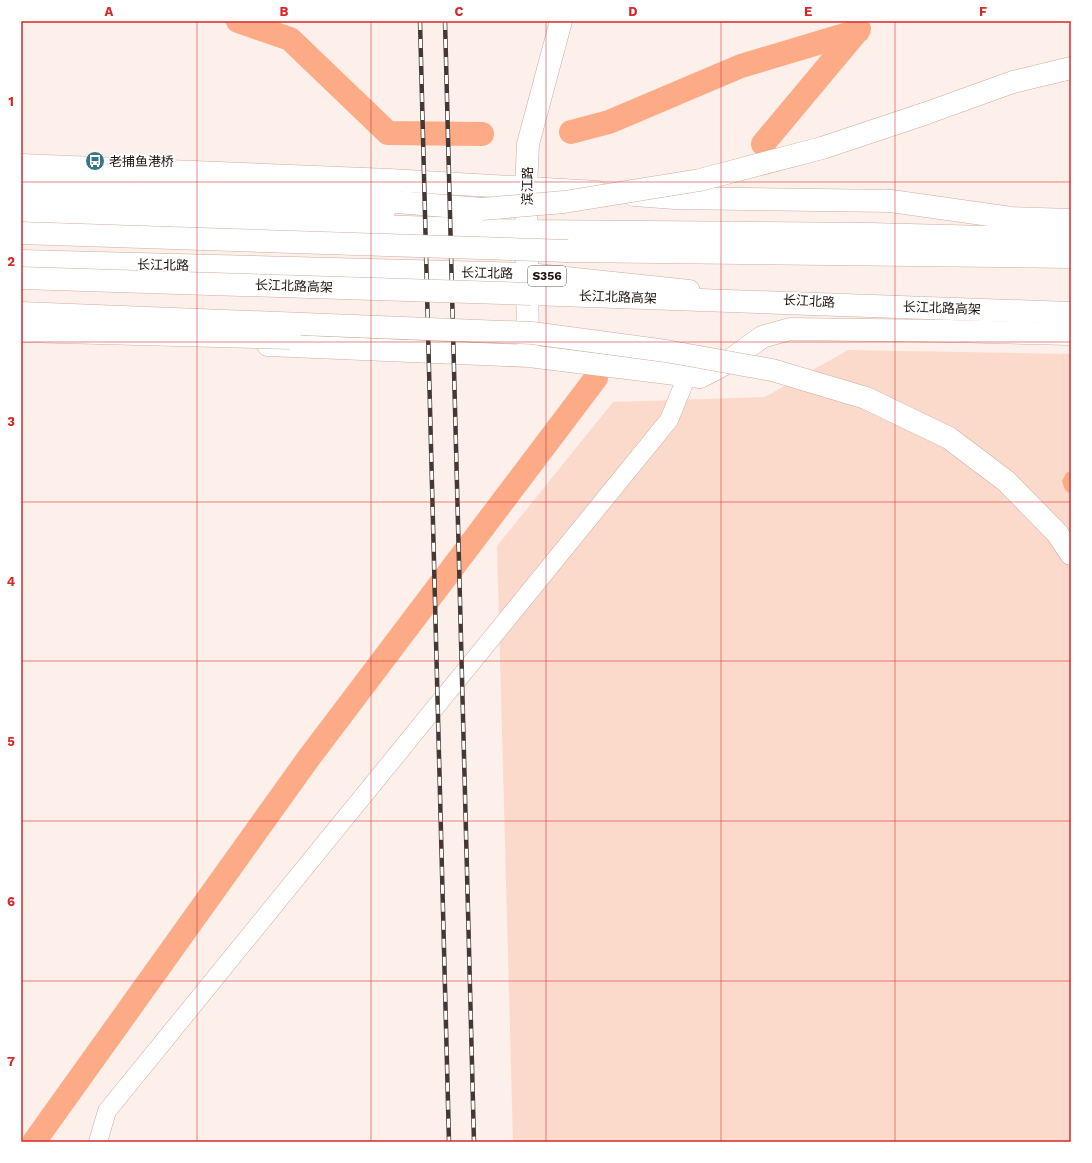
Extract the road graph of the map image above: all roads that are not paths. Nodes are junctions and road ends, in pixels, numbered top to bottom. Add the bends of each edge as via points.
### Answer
1 (561, 21) edge
2 (1071, 68) edge
3 (21, 165) edge
4 (21, 185) edge
5 (526, 188) junction
6 (21, 199) edge
7 (482, 209) junction
8 (21, 214) edge
9 (1071, 220) edge
10 (527, 231) junction
11 (21, 233) edge
12 (1071, 239) edge
13 (1071, 257) edge
14 (21, 261) edge
15 (528, 274) junction
16 (21, 278) edge
17 (1071, 308) edge
18 (21, 313) edge
19 (1071, 313) edge
20 (21, 331) edge
21 (532, 333) junction
22 (1071, 334) edge
23 (21, 338) edge
24 (528, 356) junction
25 (687, 376) junction
26 (1071, 554) edge
27 (98, 1142) edge

1 - 5 main road, 滨江路 via 528,144
2 - 7 main road, bridge via 1013,82 822,148 700,180 564,202
3 - 5 main road
4 - 7 main road via 299,194
5 - 9 main road via 675,198 891,201 1011,218
5 - 10 main road, 滨江路
6 - 7 main road via 352,210
8 - 10 main road
10 - 12 main road via 869,234
10 - 15 main road, 滨江路
11 - 13 main road, S356, bridge via 568,251
14 - 15 main road, 长江北路 / S356
15 - 17 main road, 长江北路 / S356 via 805,302
15 - 24 main road, 滨江路
16 - 19 main road, 长江北路高架 / S356, bridge
18 - 21 main road, bridge
20 - 21 main road, bridge via 343,340
21 - 26 main road, bridge via 666,351 772,370 866,398 949,438 1006,480 1057,533
22 - 25 main road via 790,329 762,337 725,364 700,377
23 - 24 main road
24 - 25 main road
25 - 27 street via 669,420 107,1112

